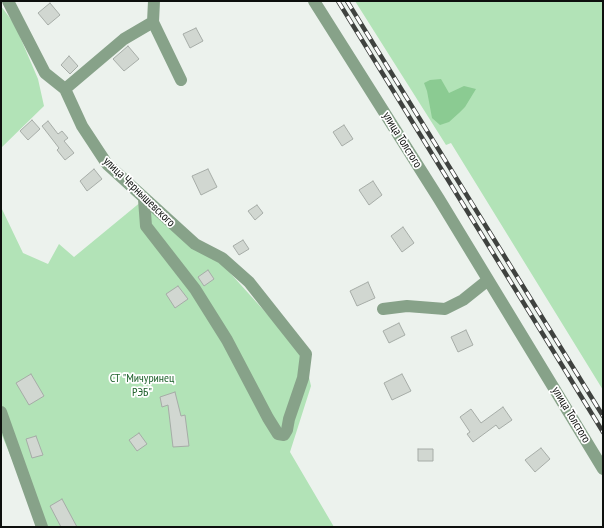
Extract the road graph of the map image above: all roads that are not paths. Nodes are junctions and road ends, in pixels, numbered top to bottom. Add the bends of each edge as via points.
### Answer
1 (8, 1) edge
2 (154, 1) edge
3 (314, 1) edge
4 (153, 22) junction
5 (181, 80) dead end
6 (65, 89) junction
7 (144, 199) junction
8 (488, 280) junction
9 (383, 309) dead end
10 (1, 412) edge
11 (603, 469) edge
12 (42, 527) edge

1 - 6 street, улица Чернышевского via 45,73
2 - 4 street
3 - 8 street, улица Толстого
4 - 5 street
4 - 6 street via 124,39
6 - 7 street, улица Чернышевского via 82,126 107,164
7 - 7 street, улица Чернышевского via 195,244 222,258 249,282 306,354 303,378 284,435 278,434 227,340 195,288 146,226
8 - 9 street via 463,300 445,309 407,306
8 - 11 street, улица Толстого
10 - 12 street

